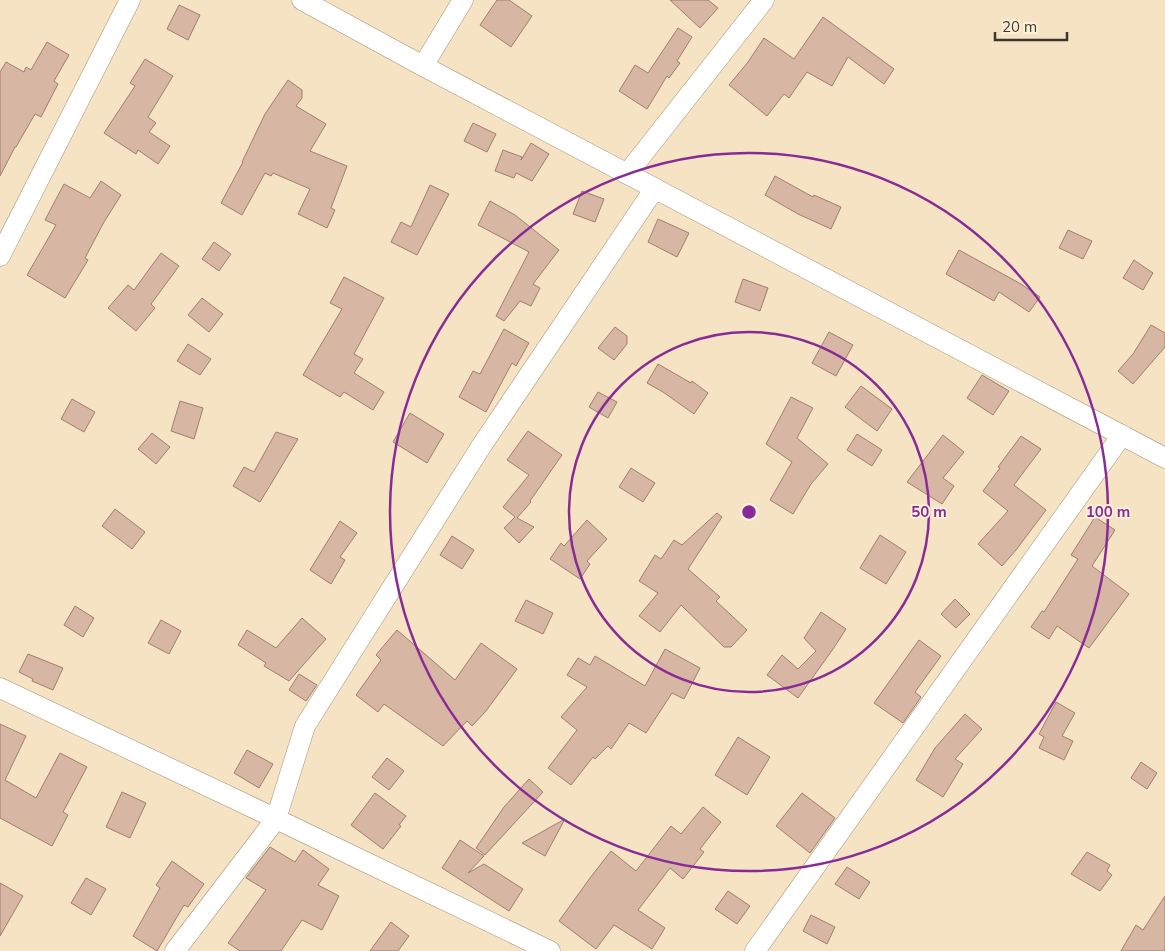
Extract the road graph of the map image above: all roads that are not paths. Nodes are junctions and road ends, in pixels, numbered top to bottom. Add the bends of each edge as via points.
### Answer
1 (130, 0) edge
2 (302, 0) edge
3 (463, 0) edge
4 (764, 0) edge
5 (423, 66) junction
6 (627, 174) junction
7 (655, 188) junction
8 (0, 256) edge
9 (1122, 436) junction
10 (1165, 458) edge
11 (0, 688) edge
12 (276, 819) junction
13 (524, 946) edge
14 (175, 951) edge
15 (550, 951) edge
16 (755, 951) edge

1 - 8 street
2 - 5 street
3 - 5 street
4 - 6 street
5 - 6 street
6 - 7 street
7 - 9 street
7 - 12 street via 482,446 305,726
9 - 10 street
9 - 16 street
11 - 12 street
12 - 13 street
12 - 14 street
13 - 15 street

